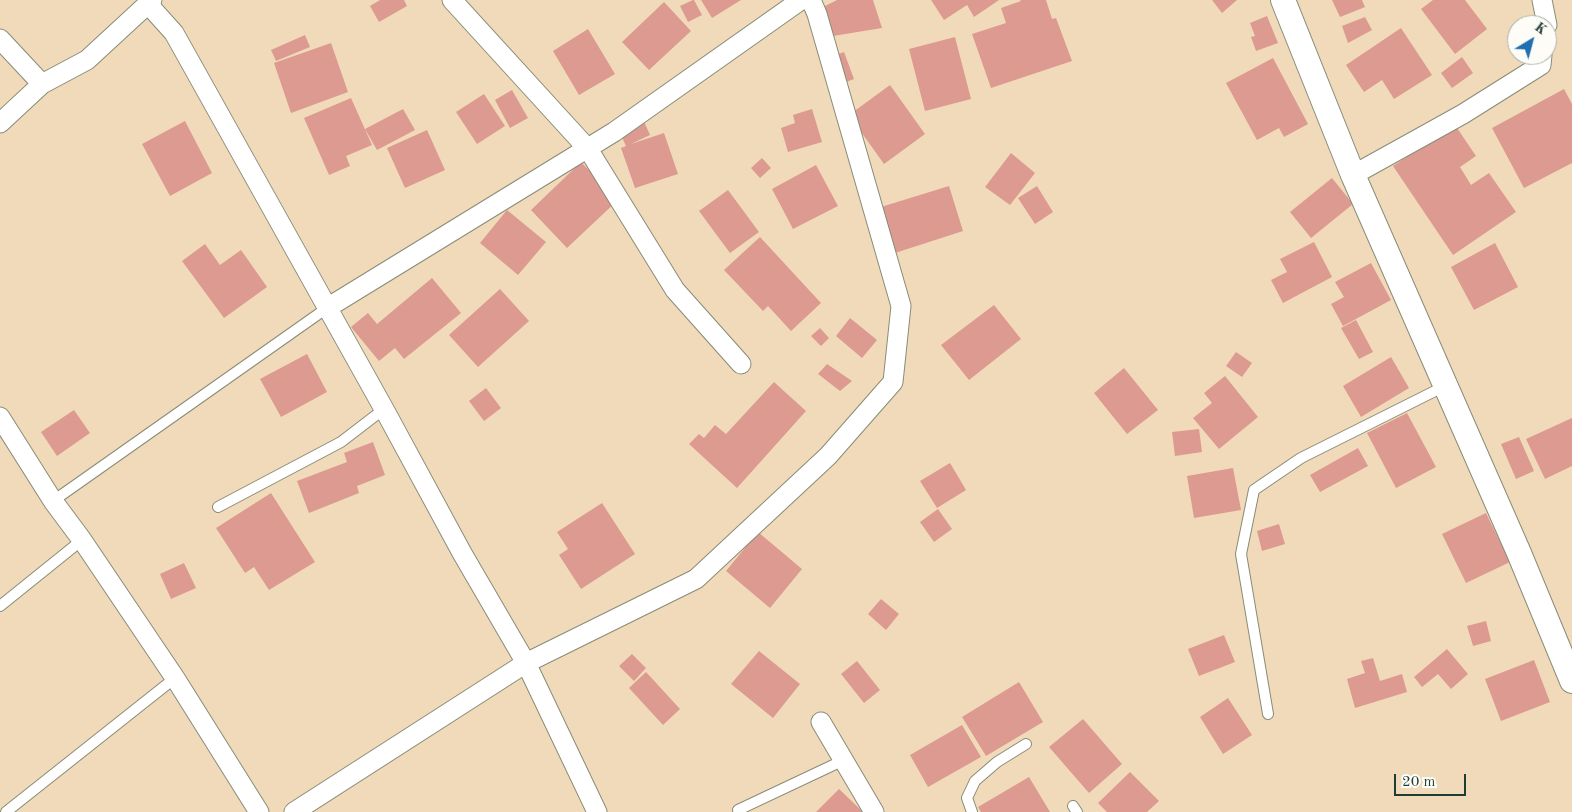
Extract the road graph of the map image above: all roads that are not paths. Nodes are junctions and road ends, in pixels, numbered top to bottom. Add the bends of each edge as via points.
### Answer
1 (452, 0) edge
2 (801, 0) edge
3 (810, 0) edge
4 (1283, 0) edge
5 (1542, 0) edge
6 (150, 2) edge
7 (1545, 15) edge
8 (0, 39) edge
9 (1541, 65) edge
10 (42, 84) junction
11 (0, 123) edge
12 (588, 149) junction
13 (1354, 174) junction
14 (326, 308) junction
15 (741, 364) dead end
16 (1445, 386) junction
17 (384, 409) junction
18 (0, 417) edge
19 (53, 501) junction
20 (218, 507) dead end
21 (82, 540) junction
22 (0, 606) edge
23 (526, 663) junction
24 (175, 678) junction
25 (1572, 681) edge
26 (1268, 714) dead end
27 (821, 722) dead end
28 (1026, 744) dead end
29 (844, 760) junction
30 (738, 810) dead end
31 (6, 812) edge
32 (259, 812) edge
33 (294, 812) edge
34 (597, 812) edge
35 (874, 812) edge
36 (972, 812) edge

1 - 12 street
2 - 12 street
3 - 23 street via 817,14 901,306 893,382 828,456 696,579
4 - 13 street
5 - 7 street
6 - 10 street via 87,60
6 - 14 street via 174,33
8 - 10 street
9 - 13 street via 1463,114
10 - 11 street
12 - 14 street
12 - 15 street via 674,290
13 - 16 street
14 - 17 street
14 - 19 lane
16 - 25 street
16 - 26 lane via 1301,458 1254,490 1241,554
17 - 20 lane via 342,442
17 - 23 street
18 - 19 street
19 - 21 street
21 - 22 lane
21 - 24 street
23 - 33 street
23 - 34 street
24 - 31 lane
24 - 32 street
27 - 29 street
28 - 36 lane via 975,781 967,798
29 - 30 lane
29 - 35 street

